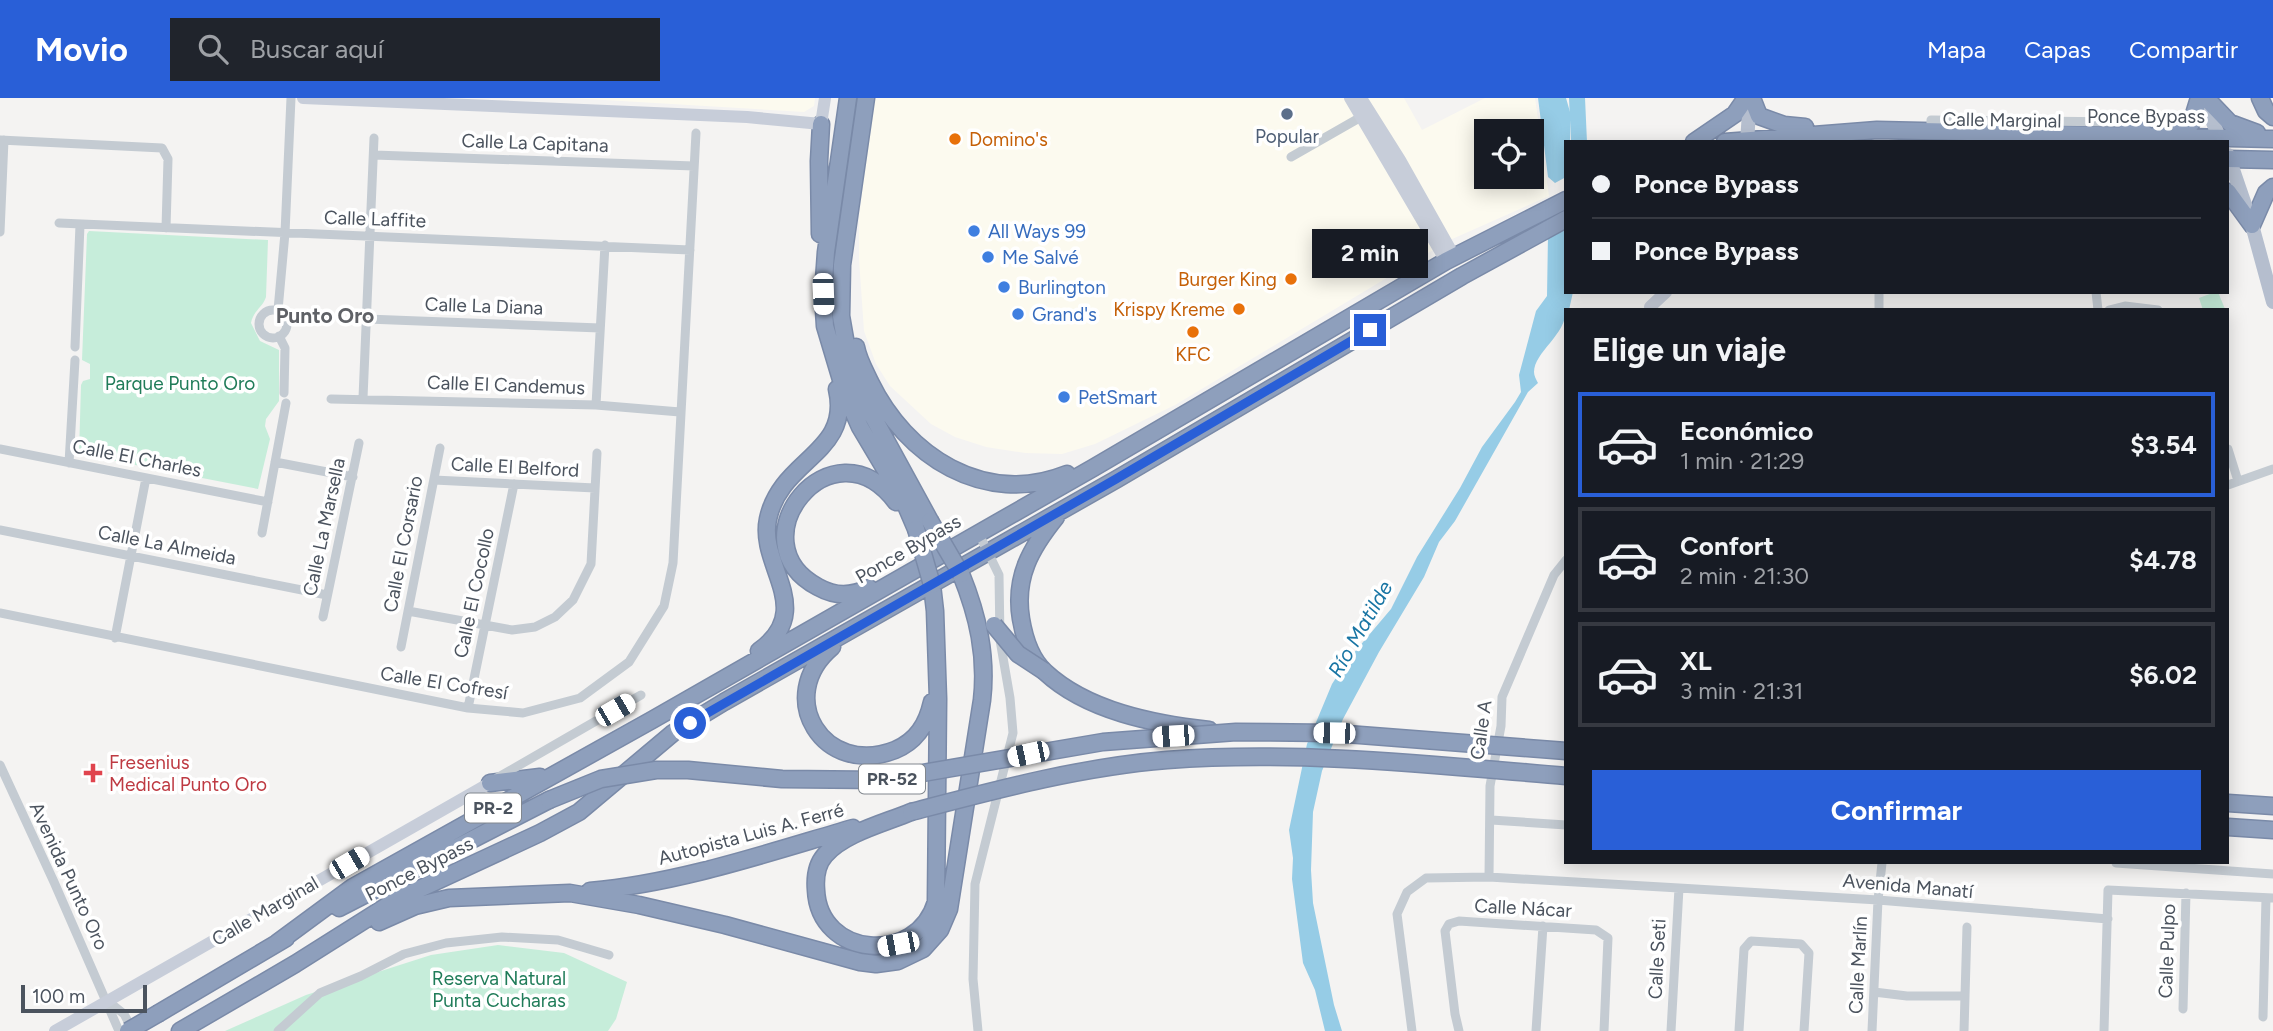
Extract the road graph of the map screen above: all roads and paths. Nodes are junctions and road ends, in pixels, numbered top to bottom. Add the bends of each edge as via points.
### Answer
1 (291, 98) edge
2 (303, 98) edge
3 (825, 98) edge
4 (848, 98) edge
5 (866, 98) edge
6 (1350, 98) edge
7 (1361, 98) edge
8 (1749, 98) edge
9 (2203, 98) edge
10 (2260, 98) edge
11 (382, 100) edge
12 (1361, 117) junction
13 (2273, 117) edge
14 (2126, 122) joint
15 (821, 124) junction
16 (1849, 132) junction
17 (1931, 132) junction
18 (696, 133) dead end
19 (374, 138) dead end
20 (2159, 138) junction
21 (2220, 139) edge
22 (2273, 139) edge
23 (2, 140) edge
24 (1697, 140) edge
25 (1747, 140) edge
26 (374, 155) junction
27 (1291, 157) dead end
28 (2229, 157) edge
29 (2229, 160) edge
30 (2273, 160) edge
31 (694, 166) junction
32 (2273, 187) edge
33 (2229, 193) edge
34 (1564, 201) edge
35 (1564, 220) edge
36 (59, 223) dead end
37 (80, 225) junction
38 (2252, 225) junction
39 (166, 229) junction
40 (0, 232) edge
41 (285, 233) junction
42 (370, 237) junction
43 (605, 245) junction
44 (690, 250) junction
45 (1450, 259) junction
46 (823, 276) junction
47 (2269, 280) edge
48 (1664, 294) edge
49 (2273, 302) edge
50 (1650, 307) dead end
51 (2117, 308) edge
52 (2142, 308) edge
53 (278, 310) junction
54 (841, 316) junction
55 (367, 319) junction
56 (600, 328) junction
57 (279, 336) junction
58 (829, 342) junction
59 (75, 346) dead end
60 (75, 359) dead end
61 (363, 398) junction
62 (331, 399) dead end
63 (596, 405) junction
64 (680, 412) junction
65 (359, 443) dead end
66 (440, 448) dead end
67 (0, 449) edge
68 (2229, 452) edge
69 (597, 453) dead end
70 (275, 462) junction
71 (69, 463) junction
72 (1093, 468) junction
73 (2273, 469) edge
74 (353, 477) junction
75 (146, 478) junction
76 (434, 481) junction
77 (2238, 481) junction
78 (514, 484) junction
79 (2229, 485) edge
80 (595, 488) junction
81 (268, 502) junction
82 (1064, 508) junction
83 (920, 524) junction
84 (0, 530) edge
85 (978, 532) junction
86 (262, 533) dead end
87 (988, 552) junction
88 (131, 556) junction
89 (1564, 562) edge
90 (961, 574) junction
91 (901, 578) junction
92 (327, 595) junction
93 (408, 611) junction
94 (0, 613) edge
95 (323, 617) dead end
96 (486, 626) junction
97 (853, 629) junction
98 (115, 638) junction
99 (401, 647) dead end
100 (758, 655) junction
101 (1044, 671) junction
102 (937, 678) junction
103 (641, 695) dead end
104 (468, 708) junction
105 (1236, 732) junction
106 (1564, 751) edge
107 (0, 765) edge
108 (559, 771) junction
109 (1564, 776) edge
110 (490, 783) junction
111 (2229, 803) edge
112 (2273, 806) edge
113 (911, 812) junction
114 (1491, 820) junction
115 (1564, 825) edge
116 (2229, 827) edge
117 (2273, 831) edge
118 (1882, 864) edge
119 (2130, 864) edge
120 (2273, 874) edge
121 (1489, 877) junction
122 (1679, 888) junction
123 (570, 893) junction
124 (2186, 893) junction
125 (2269, 898) edge
126 (1878, 900) junction
127 (2108, 919) junction
128 (1543, 926) junction
129 (1967, 927) dead end
130 (337, 939) junction
131 (277, 943) junction
132 (609, 955) dead end
133 (1874, 992) junction
134 (1965, 996) junction
135 (107, 1001) junction
136 (2183, 1009) dead end
137 (2263, 1017) dead end
138 (55, 1031) edge
139 (119, 1031) edge
140 (131, 1031) edge
141 (180, 1031) edge
142 (278, 1031) edge
143 (978, 1031) edge
144 (1412, 1031) edge
145 (1459, 1031) edge
146 (1536, 1031) edge
147 (1604, 1031) edge
148 (1671, 1031) edge
149 (1738, 1031) edge
150 (1804, 1031) edge
151 (1872, 1031) edge
152 (1964, 1031) edge
153 (2104, 1031) edge

1 - 41 street
2 - 11 street
3 - 15 street
4 - 46 highway
5 - 54 highway via 842,265
6 - 12 street
7 - 45 street via 1400,160
8 - 16 highway via 1759,116 1784,125
8 - 24 highway via 1735,114
8 - 25 main road
9 - 20 highway via 2191,124
9 - 21 main road
9 - 22 highway via 2230,123
10 - 13 highway
11 - 15 street
12 - 27 street
12 - 45 street
14 - 17 street, Calle Marginal via 1931,120
14 - 20 highway
15 - 46 highway
16 - 17 highway, Ponce Bypass
16 - 25 highway, Ponce Bypass
17 - 20 highway, Ponce Bypass
18 - 31 street, Calle El Cofresí
19 - 26 street
20 - 21 highway, Ponce Bypass
21 - 22 highway, Ponce Bypass
23 - 39 street via 162,148 169,159
23 - 40 street
26 - 31 street, Calle La Capitana
26 - 42 street
28 - 30 highway
29 - 38 main road
31 - 44 street, Calle El Cofresí
32 - 38 highway
33 - 38 highway
34 - 45 highway, Ponce Bypass
35 - 82 highway, Ponce Bypass / PR-2
36 - 37 street, Calle Laffite
37 - 39 street, Calle Laffite
37 - 59 street
38 - 47 main road
39 - 41 street, Calle Laffite
41 - 42 street, Calle Laffite
41 - 53 street
42 - 43 street, Calle Laffite
42 - 55 street
43 - 44 street, Calle Laffite
43 - 56 street
44 - 64 street, Calle El Cofresí
45 - 72 highway, Ponce Bypass
46 - 58 highway
47 - 49 main road
48 - 50 street
51 - 52 street
53 - 57 street via 287,320
53 - 57 street via 265,312 259,327 265,336
54 - 72 highway via 885,412 912,442 943,465 983,480 1011,483 1035,483
54 - 83 highway via 859,391
55 - 56 street, Calle La Diana
55 - 61 street
56 - 63 street
57 - 70 street via 285,348 285,398
58 - 83 highway via 860,427
58 - 100 highway via 840,404 838,422 821,447 789,477 772,504 766,533 784,589 784,613
60 - 71 street
61 - 62 street, Calle El Candemus
61 - 63 street, Calle El Candemus
63 - 64 street, Calle El Candemus
64 - 104 street, Calle El Cofresí via 669,585 664,606 629,662 580,698 523,713
65 - 74 street, Calle La Marsella
66 - 76 street, Calle El Corsario
67 - 71 street, Calle El Charles
68 - 77 street
69 - 80 street
70 - 74 street
70 - 81 street
71 - 75 street, Calle El Charles
72 - 85 highway, Ponce Bypass
73 - 77 street
74 - 92 street, Calle La Marsella
75 - 81 street, Calle El Charles
75 - 88 street
76 - 78 street, Calle El Belford
76 - 93 street, Calle El Corsario
77 - 79 street
78 - 80 street, Calle El Belford
78 - 96 street, Calle El Cocollo
80 - 96 street via 591,564 573,600 535,627
81 - 86 street
82 - 87 highway, Ponce Bypass / PR-2
82 - 101 highway via 1024,566 1019,595 1021,623
83 - 90 highway, bridge
83 - 91 highway via 904,516 888,491 869,477 823,478 794,503 786,527 788,551 808,582 836,595 860,593
83 - 102 highway, bridge via 935,611
84 - 88 street, Calle La Almeida
85 - 87 street
85 - 91 highway, Ponce Bypass
87 - 97 highway, Ponce Bypass / PR-2
87 - 143 street via 999,575 1000,640 1013,733 975,884 973,979
88 - 92 street, Calle La Almeida
88 - 98 street
89 - 114 street, Calle A via 1554,575 1502,697 1490,786
90 - 101 highway, bridge via 1002,637
90 - 123 highway via 982,641 982,701 952,894 946,919 932,940 898,961 860,962 725,925
91 - 100 highway, Ponce Bypass
92 - 95 street, Calle La Marsella
93 - 96 street
93 - 99 street, Calle El Corsario
94 - 98 street, Calle El Cofresí
96 - 104 street, Calle El Cocollo
97 - 102 highway via 817,662 806,688 811,722 834,747 867,757 903,747 927,720
97 - 130 highway, Ponce Bypass / PR-2 via 673,733 579,812 398,900
98 - 104 street, Calle El Cofresí
100 - 108 highway, Ponce Bypass / PR-2
101 - 105 highway, bridge via 1108,708 1168,726
102 - 113 highway via 937,892 933,910 919,930 898,944 853,942 828,924 820,911 818,868 824,856 852,836
103 - 110 street, Calle Marginal
105 - 106 highway, Autopista Luis A. Ferré / PR-52, bridge via 1334,733
105 - 131 highway, Autopista Luis A. Ferré / PR-52, bridge via 1103,742 882,780 782,779 688,770 601,779 549,800 359,896
107 - 135 street, Avenida Punto Oro
108 - 110 highway
108 - 131 highway, Ponce Bypass / PR-2 via 353,887
109 - 113 highway, Autopista Luis A. Ferré / PR-52, bridge via 1332,758 1166,760 1064,775
110 - 135 street, Calle Marginal
111 - 112 highway
113 - 123 highway, Autopista Luis A. Ferré / PR-52 via 679,876
114 - 115 street
114 - 121 street, Calle A
116 - 117 highway
118 - 126 street, Calle Marlín
119 - 120 street
121 - 122 street, Avenida Manatí
121 - 144 street, Avenida Manatí via 1426,878 1407,892 1397,914
122 - 126 street, Avenida Manatí
122 - 148 street, Calle Seti
123 - 130 highway via 449,898 415,906
124 - 125 street
124 - 127 street via 2108,890
124 - 136 street, Calle Pulpo
125 - 137 street
126 - 127 street, Avenida Manatí
126 - 133 street, Calle Marlín
127 - 153 street
128 - 145 street, Calle Nácar via 1449,924 1445,931
128 - 146 street
128 - 147 street, Calle Nácar via 1596,930 1608,938
129 - 134 street via 1962,951
130 - 141 highway, PR-2
131 - 140 highway, PR-2, bridge
132 - 142 street via 558,940 502,937 446,943 404,954 320,993
133 - 134 street
133 - 151 street, Calle Marlín
134 - 152 street
135 - 138 street, Calle Marginal
135 - 139 street, Avenida Punto Oro
135 - 140 street via 124,1014
149 - 150 street via 1744,948 1751,941 1770,940 1801,944 1809,953

